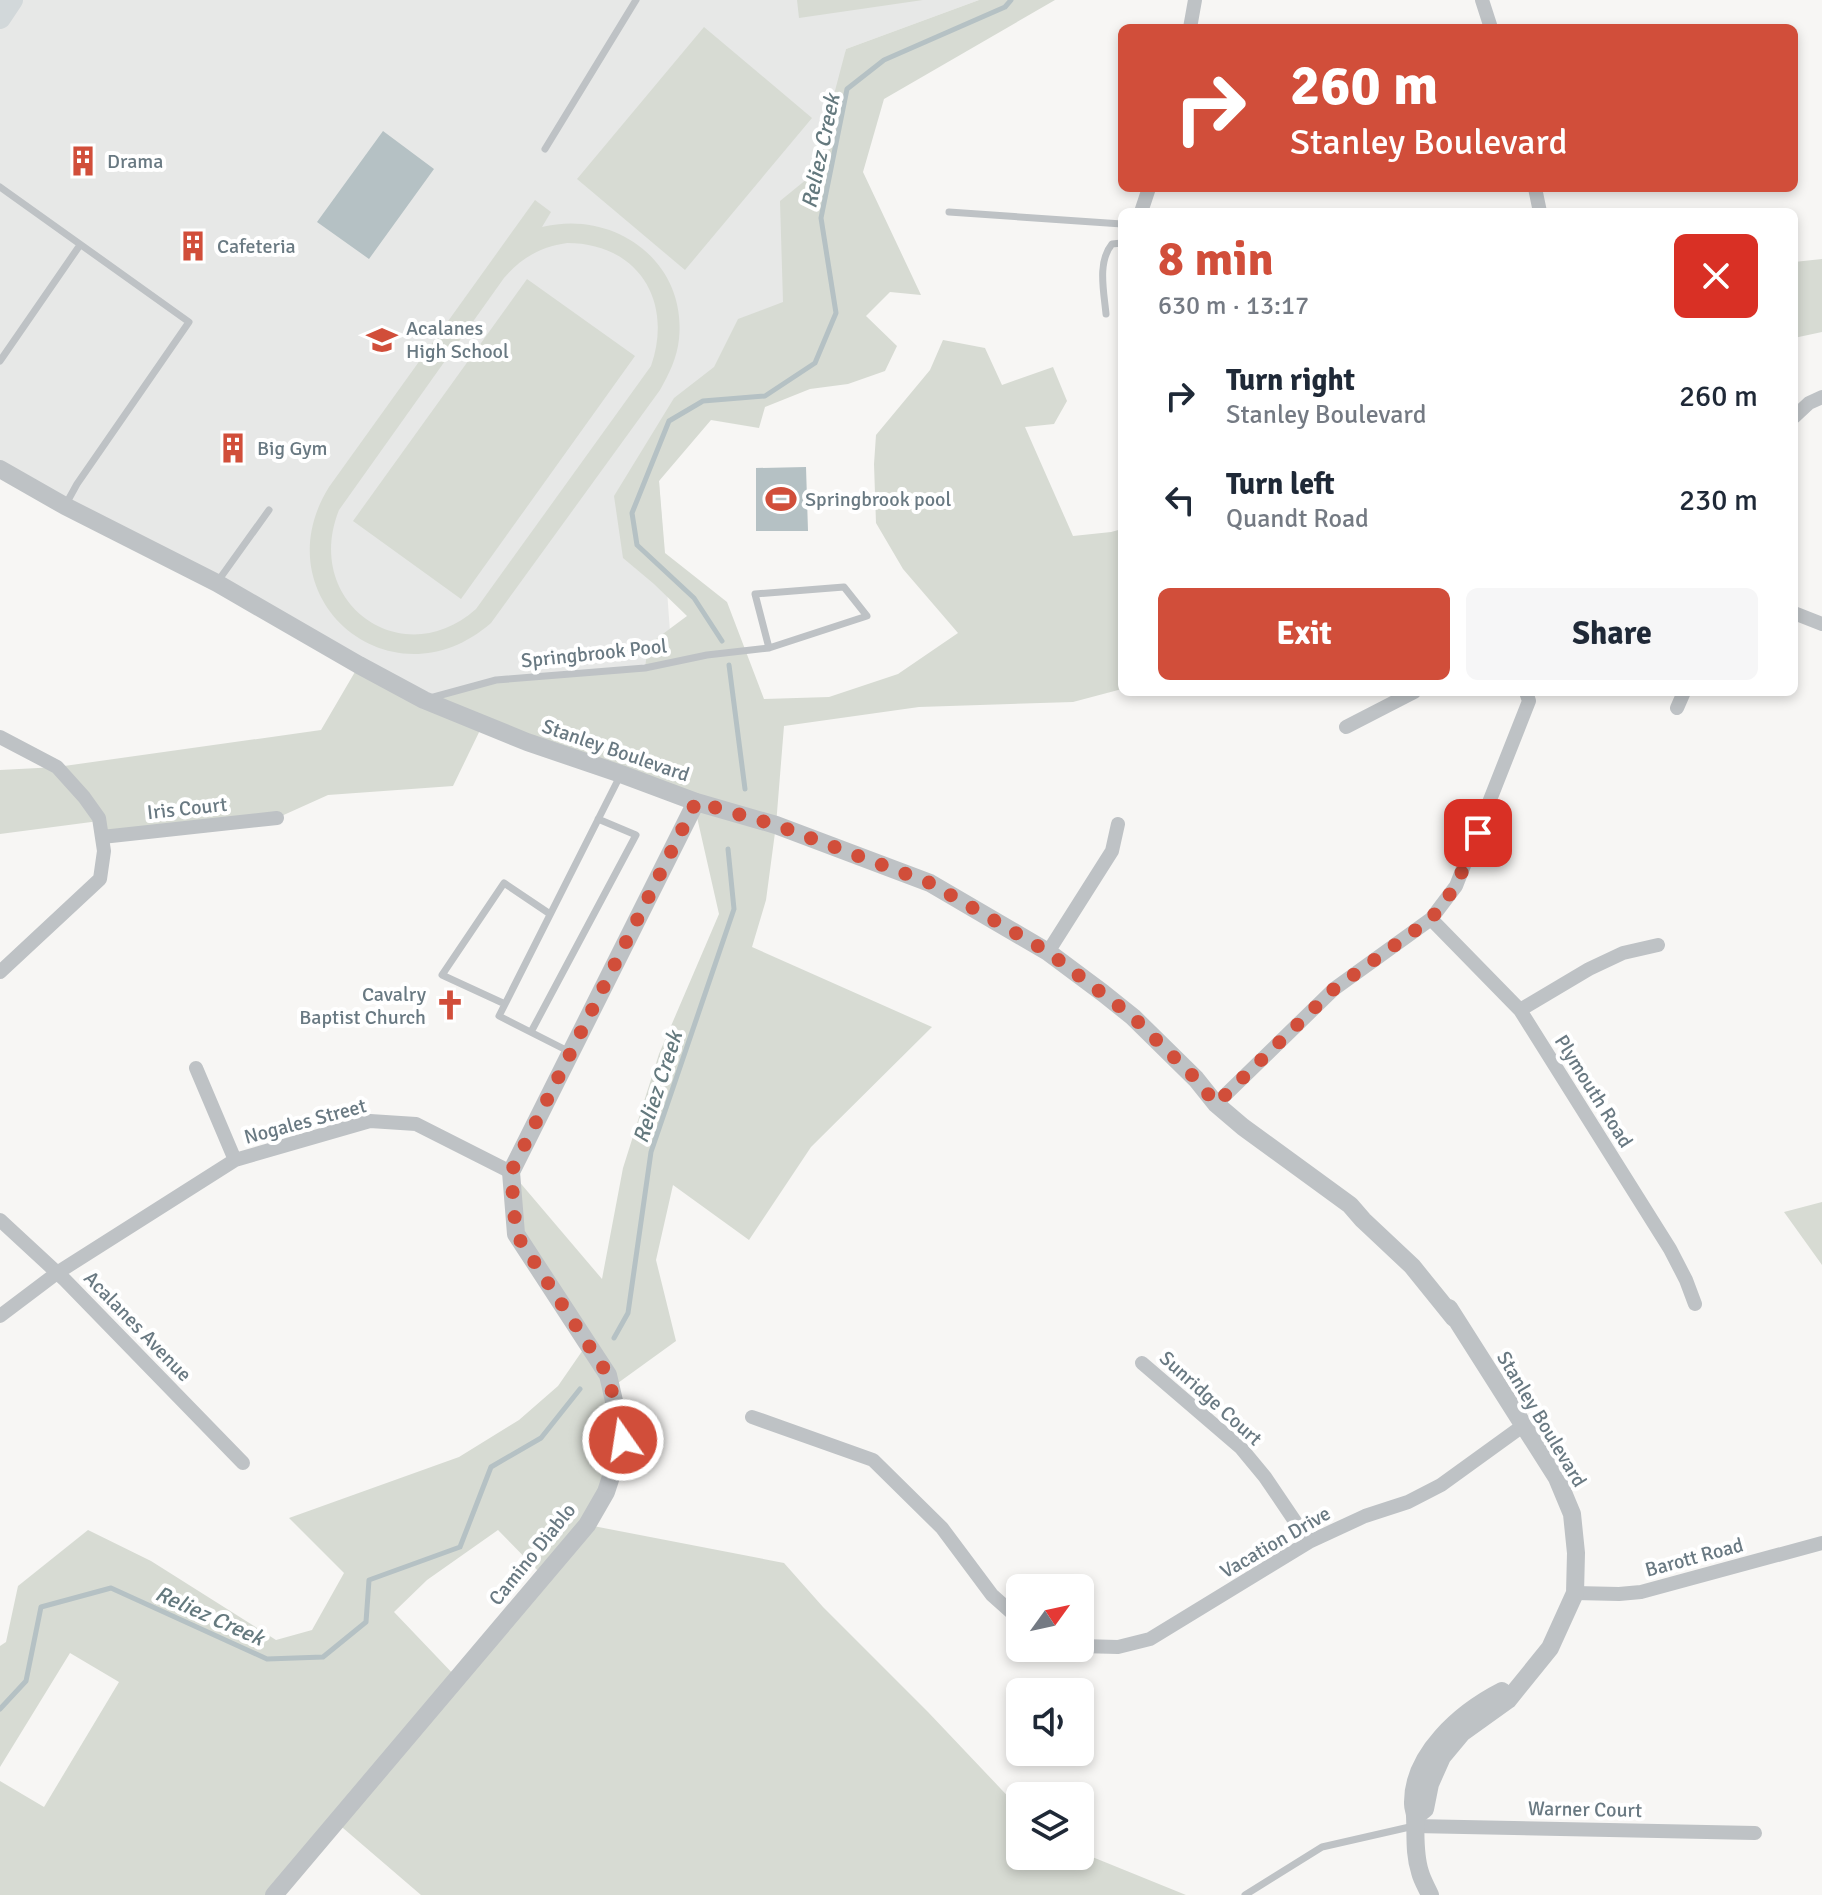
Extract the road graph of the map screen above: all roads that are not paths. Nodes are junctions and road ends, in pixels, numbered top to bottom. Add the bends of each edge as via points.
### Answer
1 (12, 0) edge
2 (636, 0) edge
3 (1195, 0) edge
4 (1482, 0) edge
5 (0, 18) edge
6 (1191, 24) edge
7 (1490, 24) edge
8 (545, 149) dead end
9 (0, 187) edge
10 (949, 212) dead end
11 (1118, 224) edge
12 (1118, 243) edge
13 (80, 245) junction
14 (1106, 314) dead end
15 (0, 361) edge
16 (1822, 397) edge
17 (1798, 413) edge
18 (0, 469) edge
19 (65, 506) junction
20 (269, 510) dead end
21 (217, 583) junction
22 (1798, 615) edge
23 (1822, 624) edge
24 (769, 648) junction
25 (1406, 696) edge
26 (1527, 696) edge
27 (1682, 696) edge
28 (424, 700) junction
29 (1677, 708) dead end
30 (1346, 727) dead end
31 (0, 737) edge
32 (621, 774) junction
33 (696, 802) junction
34 (277, 818) dead end
35 (598, 819) junction
36 (1118, 824) dead end
37 (102, 837) junction
38 (550, 914) junction
39 (1431, 919) junction
40 (1658, 945) dead end
41 (1048, 952) junction
42 (0, 972) edge
43 (505, 1004) junction
44 (1520, 1010) junction
45 (531, 1032) junction
46 (571, 1052) junction
47 (196, 1068) dead end
48 (1216, 1104) junction
49 (235, 1160) junction
50 (511, 1172) junction
51 (0, 1220) edge
52 (57, 1273) junction
53 (1695, 1304) dead end
54 (0, 1316) edge
55 (1142, 1363) dead end
56 (752, 1417) dead end
57 (1524, 1425) junction
58 (243, 1463) dead end
59 (1309, 1542) junction
60 (1822, 1543) edge
61 (1575, 1593) junction
62 (1006, 1608) edge
63 (1094, 1646) edge
64 (1414, 1821) junction
65 (1755, 1833) dead end
66 (274, 1895) edge
67 (1245, 1895) edge
68 (1430, 1895) edge

1 - 5 main road
2 - 8 lane
3 - 6 street
4 - 7 street
9 - 13 lane
10 - 11 lane
12 - 14 lane via 1105,253
13 - 15 lane
13 - 19 lane via 189,322
16 - 17 street
18 - 19 street, Stanley Boulevard
19 - 21 street, Stanley Boulevard
20 - 21 lane
21 - 28 street, Stanley Boulevard
22 - 23 street
24 - 24 lane, Springbrook Pool via 755,594 844,587 867,616
24 - 28 lane, Springbrook Pool via 645,668 496,680
25 - 30 street
26 - 39 street via 1456,886
27 - 29 street
28 - 32 street, Stanley Boulevard
31 - 37 street via 57,767 99,818
32 - 33 street, Stanley Boulevard
32 - 35 lane
33 - 41 street, Stanley Boulevard via 776,825 930,883
33 - 46 street
34 - 37 street, Iris Court
35 - 38 lane
35 - 45 lane via 636,835
36 - 41 street via 1112,851
37 - 42 street via 100,879
38 - 43 lane
38 - 43 lane via 504,883 442,975
39 - 44 street, Plymouth Road
39 - 48 street via 1334,989
40 - 44 street via 1589,969
41 - 48 street, Stanley Boulevard via 1133,1017
43 - 45 lane via 499,1016
44 - 53 street, Plymouth Road via 1670,1249
45 - 46 lane
46 - 50 street
47 - 49 street
48 - 57 street, Stanley Boulevard via 1350,1205 1368,1212 1418,1258
49 - 50 street, Nogales Street via 370,1121 416,1124
49 - 52 street, Nogales Street
50 - 66 street, Camino Diablo via 516,1234 608,1375 623,1440 606,1492 587,1525
51 - 52 street, Acalanes Avenue
52 - 54 street, Nogales Street
52 - 58 street, Acalanes Avenue
55 - 59 street, Sunridge Court via 1241,1448
56 - 62 street via 873,1460 942,1528
57 - 59 street, Vacation Drive via 1441,1485
57 - 61 street, Stanley Boulevard via 1572,1514
59 - 63 street, Vacation Drive via 1150,1639
60 - 61 street, Barott Road via 1641,1592
61 - 64 street, Stanley Boulevard via 1550,1648 1524,1679 1469,1710 1430,1751 1417,1778
64 - 65 street, Warner Court
64 - 67 lane via 1322,1847
64 - 68 street, Stanley Boulevard via 1420,1872

